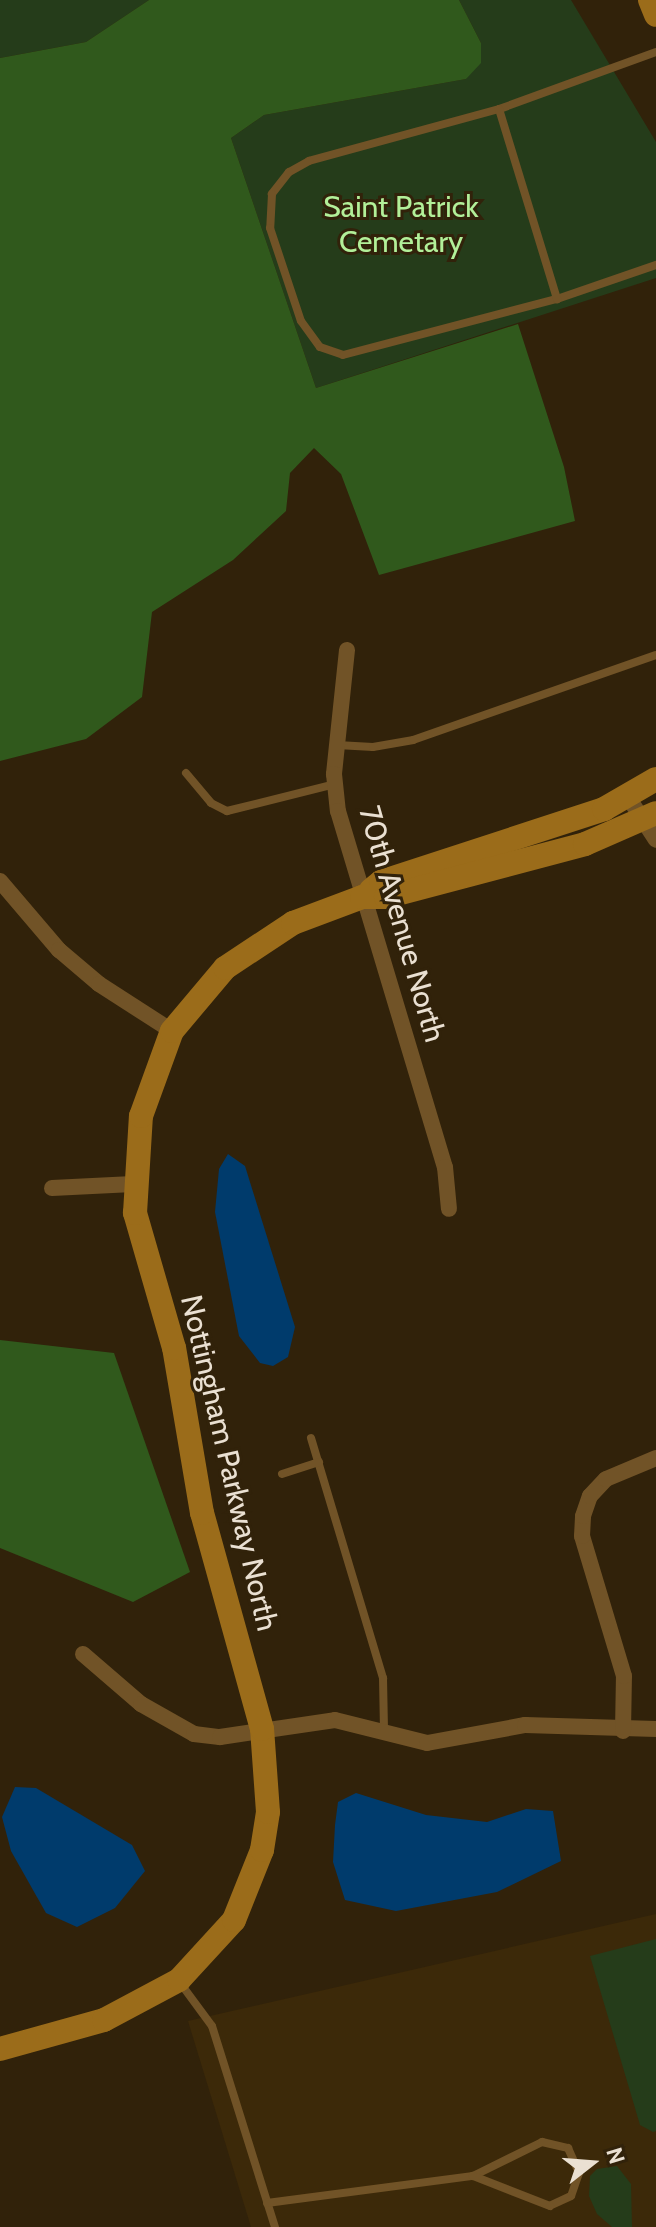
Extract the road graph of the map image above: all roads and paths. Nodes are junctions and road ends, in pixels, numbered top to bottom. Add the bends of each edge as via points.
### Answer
1 (650, 0) edge
2 (656, 15) edge
3 (656, 52) edge
4 (499, 109) junction
5 (656, 265) edge
6 (557, 299) junction
7 (347, 650) dead end
8 (656, 655) edge
9 (336, 745) junction
10 (186, 773) dead end
11 (656, 779) edge
12 (335, 784) junction
13 (628, 797) junction
14 (652, 825) edge
15 (0, 881) edge
16 (362, 897) junction
17 (172, 1031) junction
18 (133, 1184) junction
19 (52, 1188) dead end
20 (449, 1209) dead end
21 (311, 1438) dead end
22 (656, 1458) edge
23 (319, 1462) junction
24 (282, 1474) dead end
25 (83, 1654) dead end
26 (262, 1729) junction
27 (656, 1729) edge
28 (384, 1730) junction
29 (623, 1731) junction
30 (179, 1980) junction
31 (0, 2049) edge
32 (473, 2176) junction
33 (267, 2203) junction
34 (275, 2227) edge

1 - 2 street
3 - 4 lane
4 - 6 lane
4 - 6 lane via 309,161 289,172 272,194 270,228 283,272 301,321 320,347 343,355
5 - 6 lane
7 - 9 street, 70th Avenue North
8 - 9 lane via 413,740 373,747
9 - 12 street, 70th Avenue North
10 - 12 lane via 211,803 227,811
11 - 13 street, Nottingham Parkway North
12 - 16 street, 70th Avenue North
13 - 14 street
13 - 16 street, Nottingham Parkway North via 381,882
14 - 16 street, Nottingham Parkway North via 386,897
15 - 17 street via 59,950 99,984
16 - 17 street, Nottingham Parkway North via 255,943 194,1001
16 - 20 street, 70th Avenue North via 445,1167
17 - 18 street, Nottingham Parkway North via 141,1116
18 - 19 street
18 - 26 street, Nottingham Parkway North via 144,1252 187,1407 202,1513
21 - 23 lane
22 - 29 street via 606,1479 590,1496 583,1516 582,1536 624,1676
23 - 24 lane
23 - 28 lane via 383,1678
25 - 26 street via 169,1724 220,1737
26 - 28 street via 335,1720
26 - 30 street, Nottingham Parkway North via 268,1812 251,1887 217,1942
27 - 29 street
28 - 29 street via 427,1743 525,1725
30 - 31 street, Nottingham Parkway North via 104,2020
30 - 33 lane via 212,2026
32 - 32 lane via 549,2142 568,2148 579,2173 571,2196 550,2206
32 - 33 lane
33 - 34 lane

